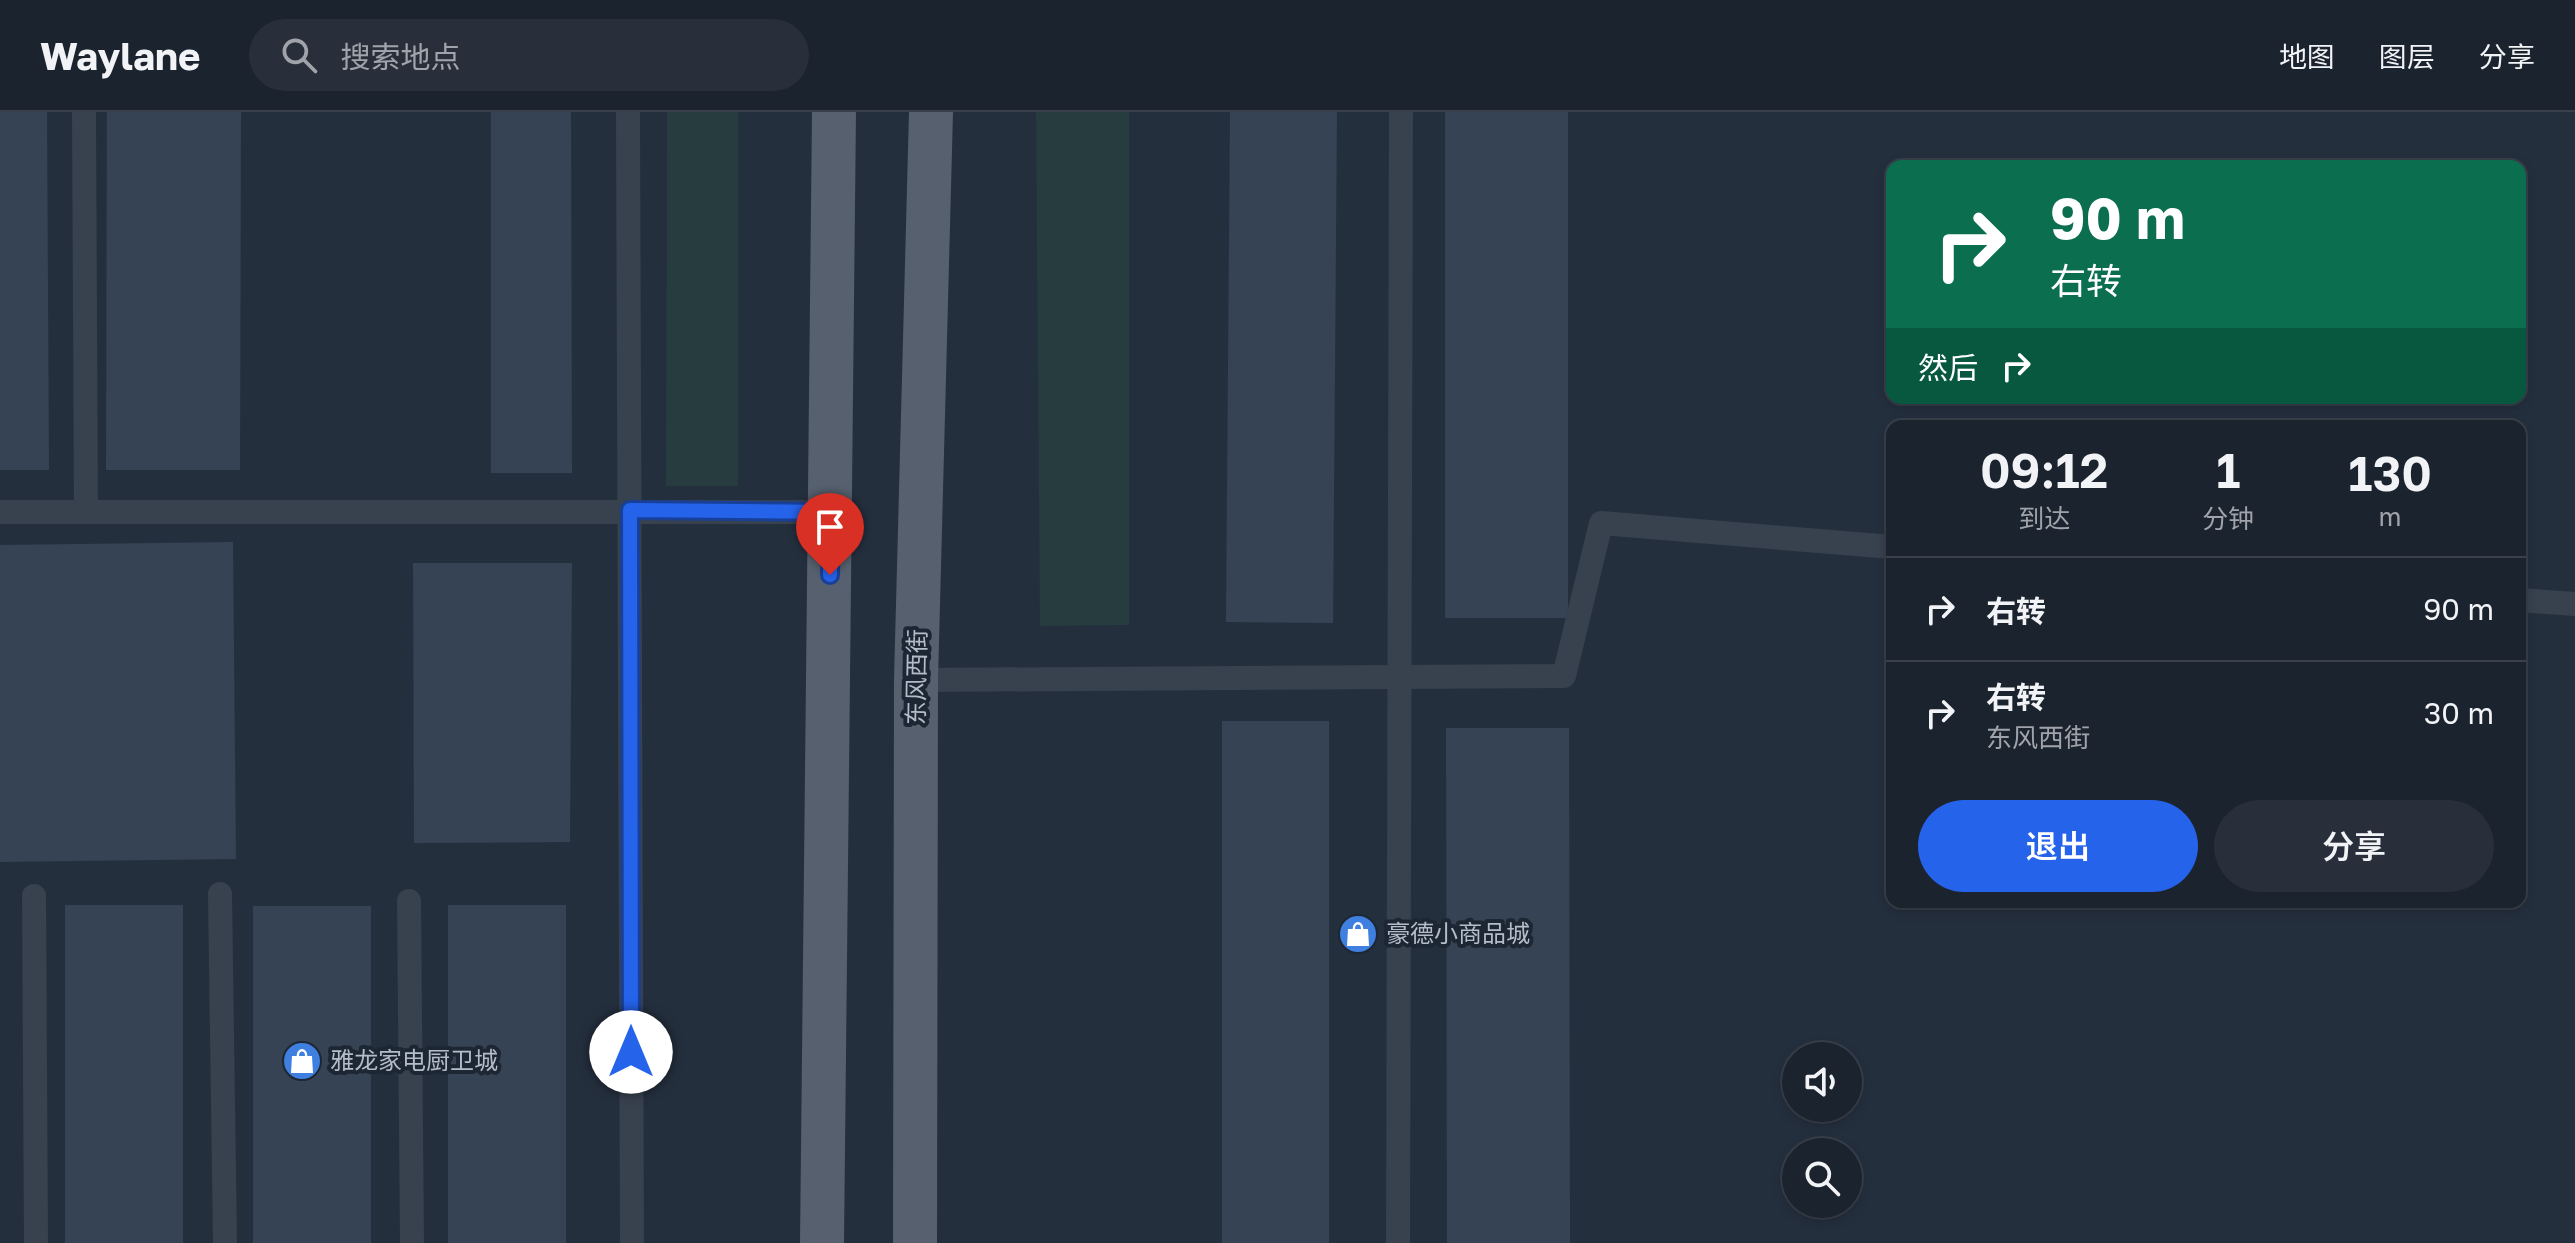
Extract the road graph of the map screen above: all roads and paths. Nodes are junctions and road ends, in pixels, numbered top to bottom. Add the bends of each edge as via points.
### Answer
1 (84, 112) edge
2 (628, 112) edge
3 (834, 112) edge
4 (931, 112) edge
5 (1401, 112) edge
6 (630, 510) junction
7 (0, 512) edge
8 (86, 512) junction
9 (831, 512) junction
10 (1886, 547) edge
11 (2526, 600) edge
12 (2575, 604) edge
13 (1399, 677) junction
14 (916, 680) junction
15 (220, 894) dead end
16 (34, 896) dead end
17 (409, 901) dead end
18 (36, 1243) edge
19 (225, 1243) edge
20 (412, 1243) edge
21 (632, 1243) edge
22 (822, 1243) edge
23 (915, 1243) edge
24 (1398, 1243) edge

1 - 8 lane
2 - 6 lane
3 - 9 main road
4 - 14 main road, 东风西街
5 - 13 lane
6 - 8 lane
6 - 9 lane
6 - 21 lane
7 - 8 lane
9 - 22 main road
10 - 13 lane via 1601,523 1564,676
11 - 12 lane
13 - 14 lane
13 - 24 lane
14 - 23 main road, 东风西街
15 - 19 lane
16 - 18 lane
17 - 20 lane

